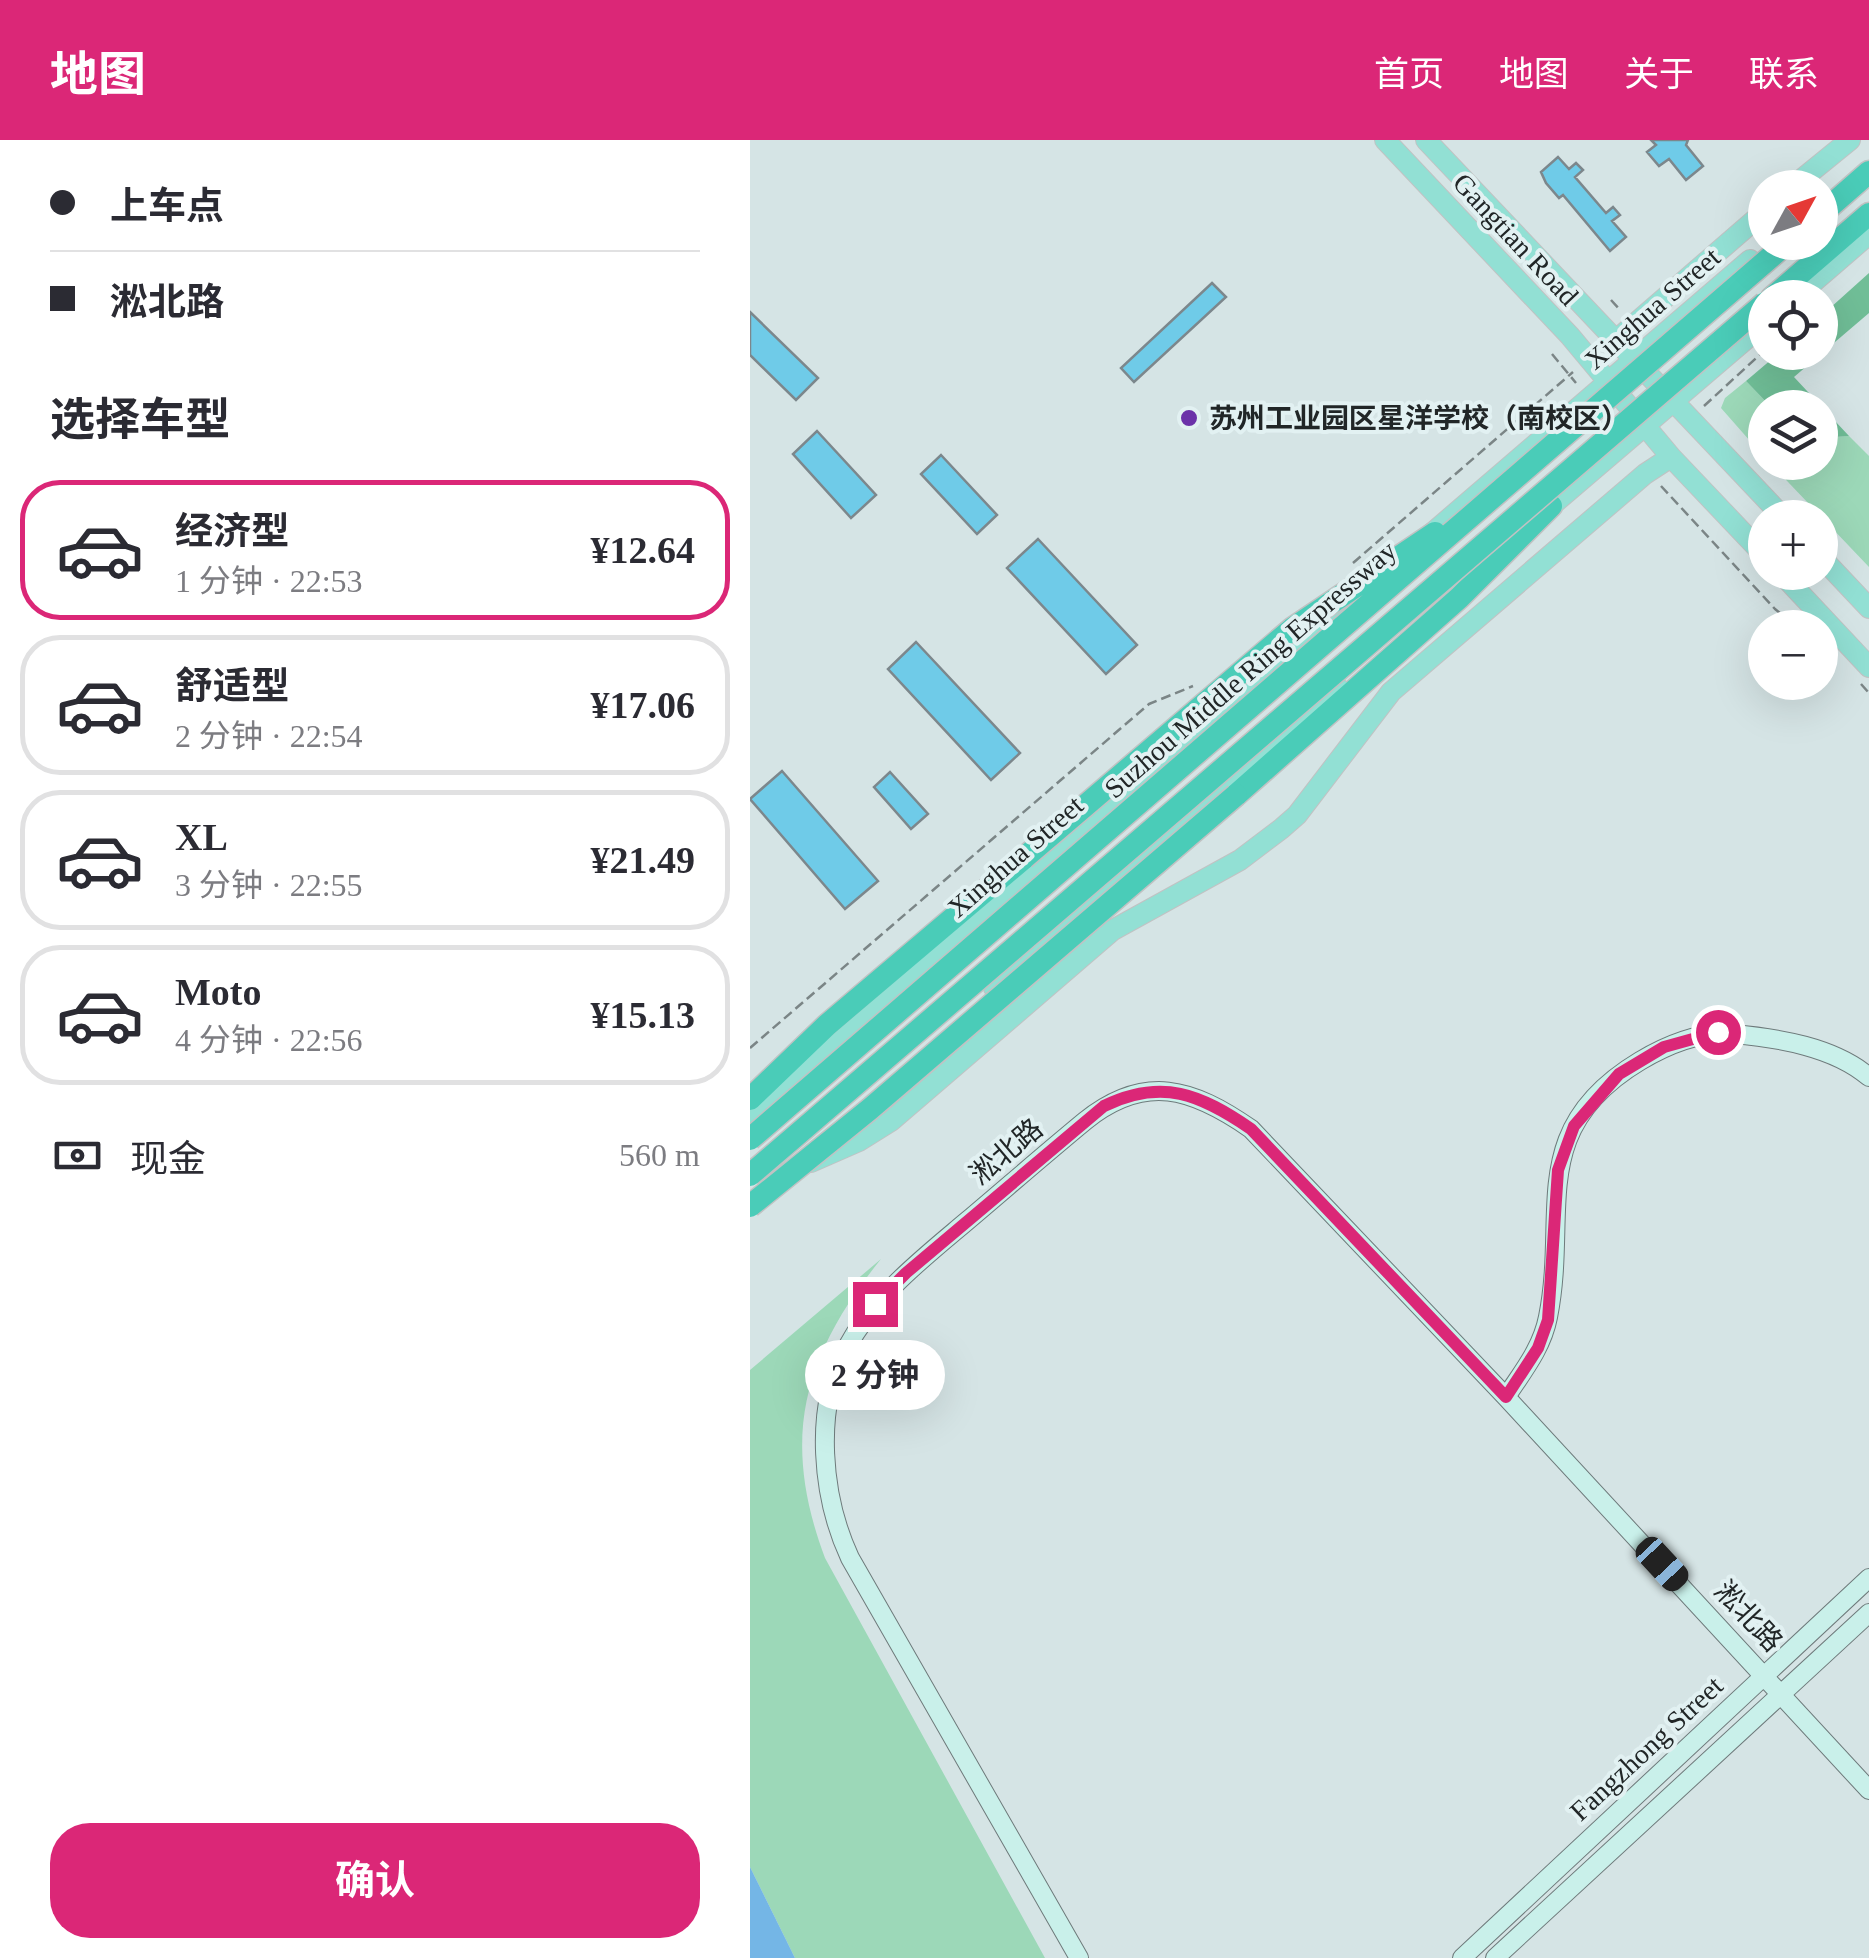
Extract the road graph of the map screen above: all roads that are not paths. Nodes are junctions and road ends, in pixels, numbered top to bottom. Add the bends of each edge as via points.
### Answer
1 (1385, 140) edge
2 (1426, 140) edge
3 (1850, 140) edge
4 (1869, 158) edge
5 (1814, 170) edge
6 (1869, 172) edge
7 (1838, 185) edge
8 (1838, 199) edge
9 (1869, 214) edge
10 (1748, 225) edge
11 (1869, 234) edge
12 (1749, 260) edge
13 (1767, 260) edge
14 (1793, 280) edge
15 (1816, 280) edge
16 (1748, 318) edge
17 (1748, 338) edge
18 (1615, 340) junction
19 (1634, 359) junction
20 (1609, 382) junction
21 (1673, 402) junction
22 (1646, 426) junction
23 (1672, 457) junction
24 (1521, 476) junction
25 (1767, 500) edge
26 (1551, 506) junction
27 (1748, 538) edge
28 (1838, 575) edge
29 (1797, 590) edge
30 (1869, 608) edge
31 (1869, 667) edge
32 (1869, 1077) edge
33 (750, 1099) edge
34 (750, 1119) edge
35 (750, 1139) edge
36 (750, 1176) edge
37 (777, 1176) junction
38 (750, 1203) edge
39 (1506, 1397) junction
40 (1869, 1578) edge
41 (1869, 1613) edge
42 (1765, 1674) junction
43 (1783, 1693) junction
44 (1869, 1790) edge
45 (1079, 1958) edge
46 (1462, 1958) edge
47 (1495, 1958) edge

1 - 20 main road, Gangtian Road
2 - 18 main road, Gangtian Road
3 - 5 main road
4 - 7 main road
6 - 8 highway
9 - 14 highway
10 - 18 main road
11 - 15 main road
12 - 19 main road, Xinghua Street
13 - 24 highway, Suzhou Middle Ring Expressway, bridge
16 - 36 highway, Suzhou Middle Ring Expressway, bridge
17 - 21 main road
18 - 19 main road, Gangtian Road
19 - 20 main road, Xinghua Street
19 - 21 main road, Gangtian Road
20 - 22 main road, Gangtian Road
20 - 34 main road, Xinghua Street
21 - 22 main road
21 - 25 main road, Gangtian Road
22 - 23 main road, Gangtian Road
22 - 26 main road
23 - 27 main road, Gangtian Road
23 - 37 main road via 1391,692 1296,815 1264,844 1114,930 875,1132
24 - 33 highway, bridge via 1292,628 827,1025
24 - 35 highway, Suzhou Middle Ring Expressway, bridge
26 - 37 main road
26 - 38 highway, bridge via 1460,598 1236,795 870,1110
28 - 30 main road
29 - 31 main road
32 - 39 street via 1808,1046 1718,1032 1664,1047 1619,1074 1588,1106 1564,1148 1554,1200 1548,1320
37 - 38 main road
39 - 42 street, 淞北路
39 - 45 street, 淞北路 via 1251,1129 1180,1092 1132,1092 1104,1106 875,1304 844,1351 832,1394 826,1461 839,1534
40 - 42 street, Fangzhong Street
41 - 43 street, Fangzhong Street
42 - 43 street, 淞北路
42 - 46 street, Fangzhong Street
43 - 44 street, 淞北路
43 - 47 street, Fangzhong Street

